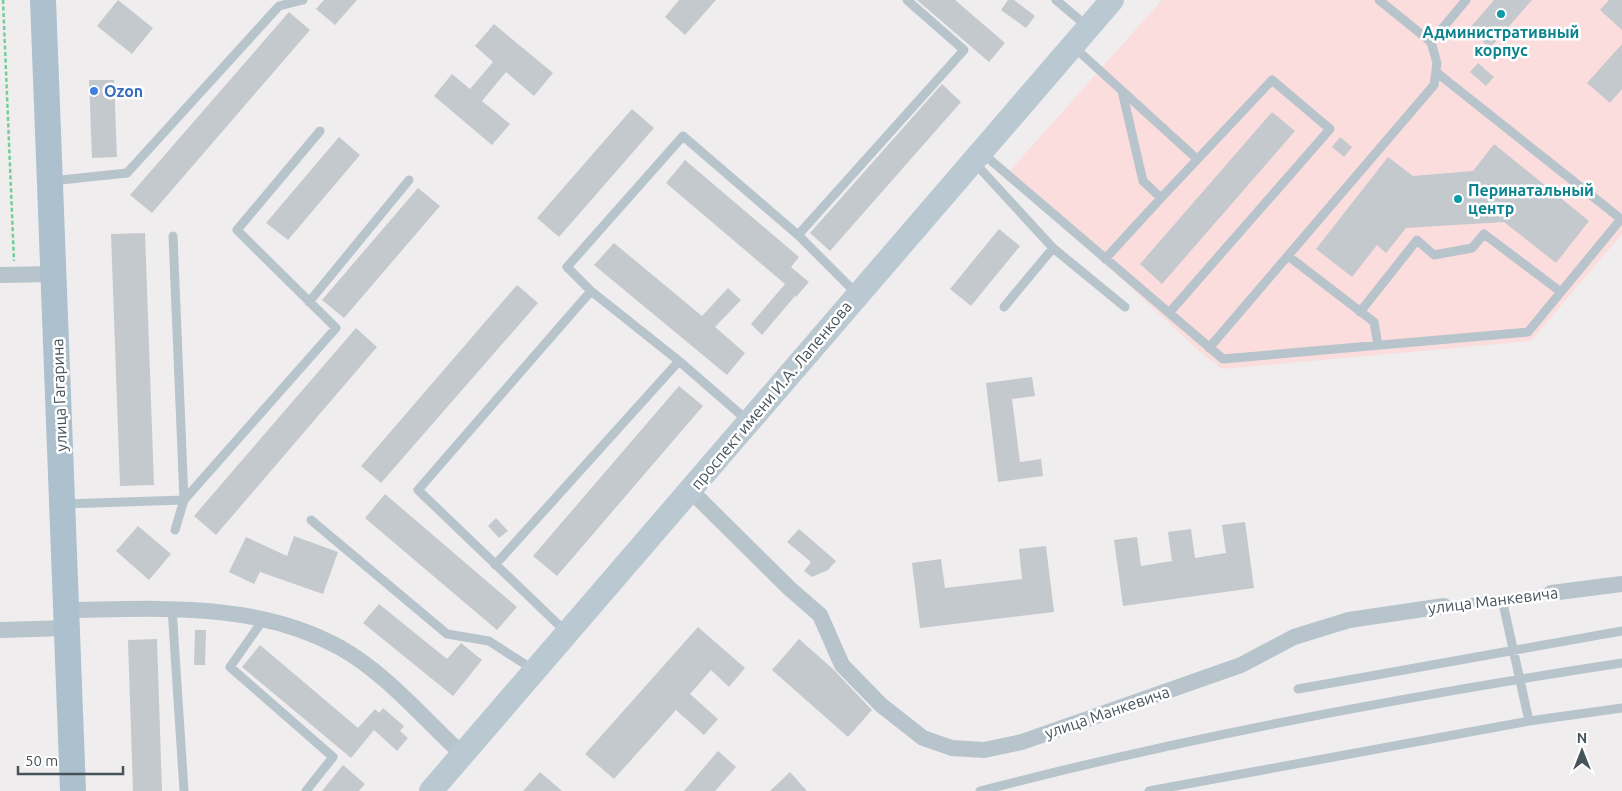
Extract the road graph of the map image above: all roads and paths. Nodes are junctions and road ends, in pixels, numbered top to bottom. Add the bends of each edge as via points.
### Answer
1 (3, 0) edge
2 (43, 0) edge
3 (303, 0) edge
4 (907, 0) edge
5 (1056, 0) edge
6 (1112, 0) edge
7 (1379, 0) edge
8 (1466, 0) edge
9 (1088, 26) junction
10 (1431, 42) junction
11 (1072, 45) junction
12 (1436, 72) junction
13 (1122, 90) junction
14 (320, 131) dead end
15 (977, 157) junction
16 (1197, 159) junction
17 (409, 180) dead end
18 (51, 181) junction
19 (1161, 198) junction
20 (798, 235) junction
21 (173, 236) dead end
22 (1054, 248) junction
23 (1288, 256) junction
24 (1105, 259) junction
25 (54, 274) junction
26 (7, 275) edge
27 (591, 291) junction
28 (1561, 292) junction
29 (857, 294) junction
30 (309, 302) junction
31 (1004, 307) dead end
32 (1125, 307) dead end
33 (1360, 312) junction
34 (1169, 313) junction
35 (1378, 345) junction
36 (1209, 348) junction
37 (679, 361) junction
38 (748, 421) junction
39 (690, 490) junction
40 (184, 500) junction
41 (63, 504) junction
42 (311, 520) dead end
43 (174, 530) dead end
44 (495, 565) junction
45 (1622, 584) edge
46 (1551, 593) joint
47 (1502, 599) junction
48 (1444, 606) joint
49 (172, 608) junction
50 (67, 619) junction
51 (263, 620) junction
52 (0, 630) edge
53 (1622, 631) edge
54 (566, 632) junction
55 (1513, 651) junction
56 (1622, 663) edge
57 (534, 670) junction
58 (1520, 679) junction
59 (1298, 689) dead end
60 (1622, 708) edge
61 (1529, 721) junction
62 (462, 754) junction
63 (73, 791) edge
64 (184, 791) edge
65 (306, 791) edge
66 (431, 791) edge
67 (980, 791) edge
68 (1149, 791) edge

1 - 26 path
2 - 18 main road, улица Гагарина
3 - 18 lane via 280,6 126,173
4 - 20 lane via 964,50
5 - 9 lane
6 - 9 main road, проспект имени И.А. Лапенкова
7 - 10 lane
8 - 10 lane
9 - 11 main road, проспект имени И.А. Лапенкова
10 - 12 lane via 1437,62
11 - 13 lane
11 - 15 main road, проспект имени И.А. Лапенкова
12 - 23 lane via 1434,85
12 - 28 lane via 1621,219
13 - 16 lane
13 - 19 lane via 1144,181
14 - 30 lane via 236,230
15 - 22 lane
15 - 24 lane
15 - 29 main road, проспект имени И.А. Лапенкова
16 - 19 lane
16 - 34 lane via 1272,80 1330,129
17 - 30 lane
18 - 25 main road, улица Гагарина
19 - 24 lane
20 - 27 lane via 683,136 566,267
20 - 29 lane
21 - 40 lane
22 - 31 lane
22 - 32 lane
23 - 33 lane
23 - 36 lane
24 - 34 lane
25 - 26 street
25 - 41 main road, улица Гагарина
27 - 37 lane
27 - 44 lane via 418,490
28 - 33 lane via 1484,234 1472,248 1434,255 1418,240
28 - 35 lane via 1528,332
29 - 38 main road, проспект имени И.А. Лапенкова
30 - 40 lane via 336,328
33 - 35 lane via 1374,322
34 - 36 lane
35 - 36 lane via 1223,359
37 - 38 lane
37 - 44 lane
38 - 39 main road, проспект имени И.А. Лапенкова
39 - 48 street, улица Манкевича via 820,615 842,665 881,706 923,738 952,748 984,750 1022,742 1241,665 1294,638 1350,620
39 - 54 main road, проспект имени И.А. Лапенкова
40 - 41 lane
40 - 43 lane
41 - 50 main road, улица Гагарина
42 - 57 lane via 447,634 489,641
44 - 54 lane
45 - 46 street, улица Манкевича
46 - 47 lane, улица Манкевича
47 - 48 lane, улица Манкевича
47 - 55 lane
49 - 50 street
49 - 51 street via 207,610
49 - 64 lane
50 - 52 street
50 - 63 main road, улица Гагарина
51 - 62 street via 310,633 340,648 379,676
51 - 65 lane via 230,667 333,757
53 - 55 lane
54 - 57 main road, проспект имени И.А. Лапенкова
55 - 58 lane
55 - 59 lane
56 - 58 lane
57 - 62 main road, проспект имени И.А. Лапенкова
58 - 61 lane
58 - 67 lane via 1202,738
60 - 61 lane
61 - 68 lane
62 - 66 main road, проспект имени И.А. Лапенкова

